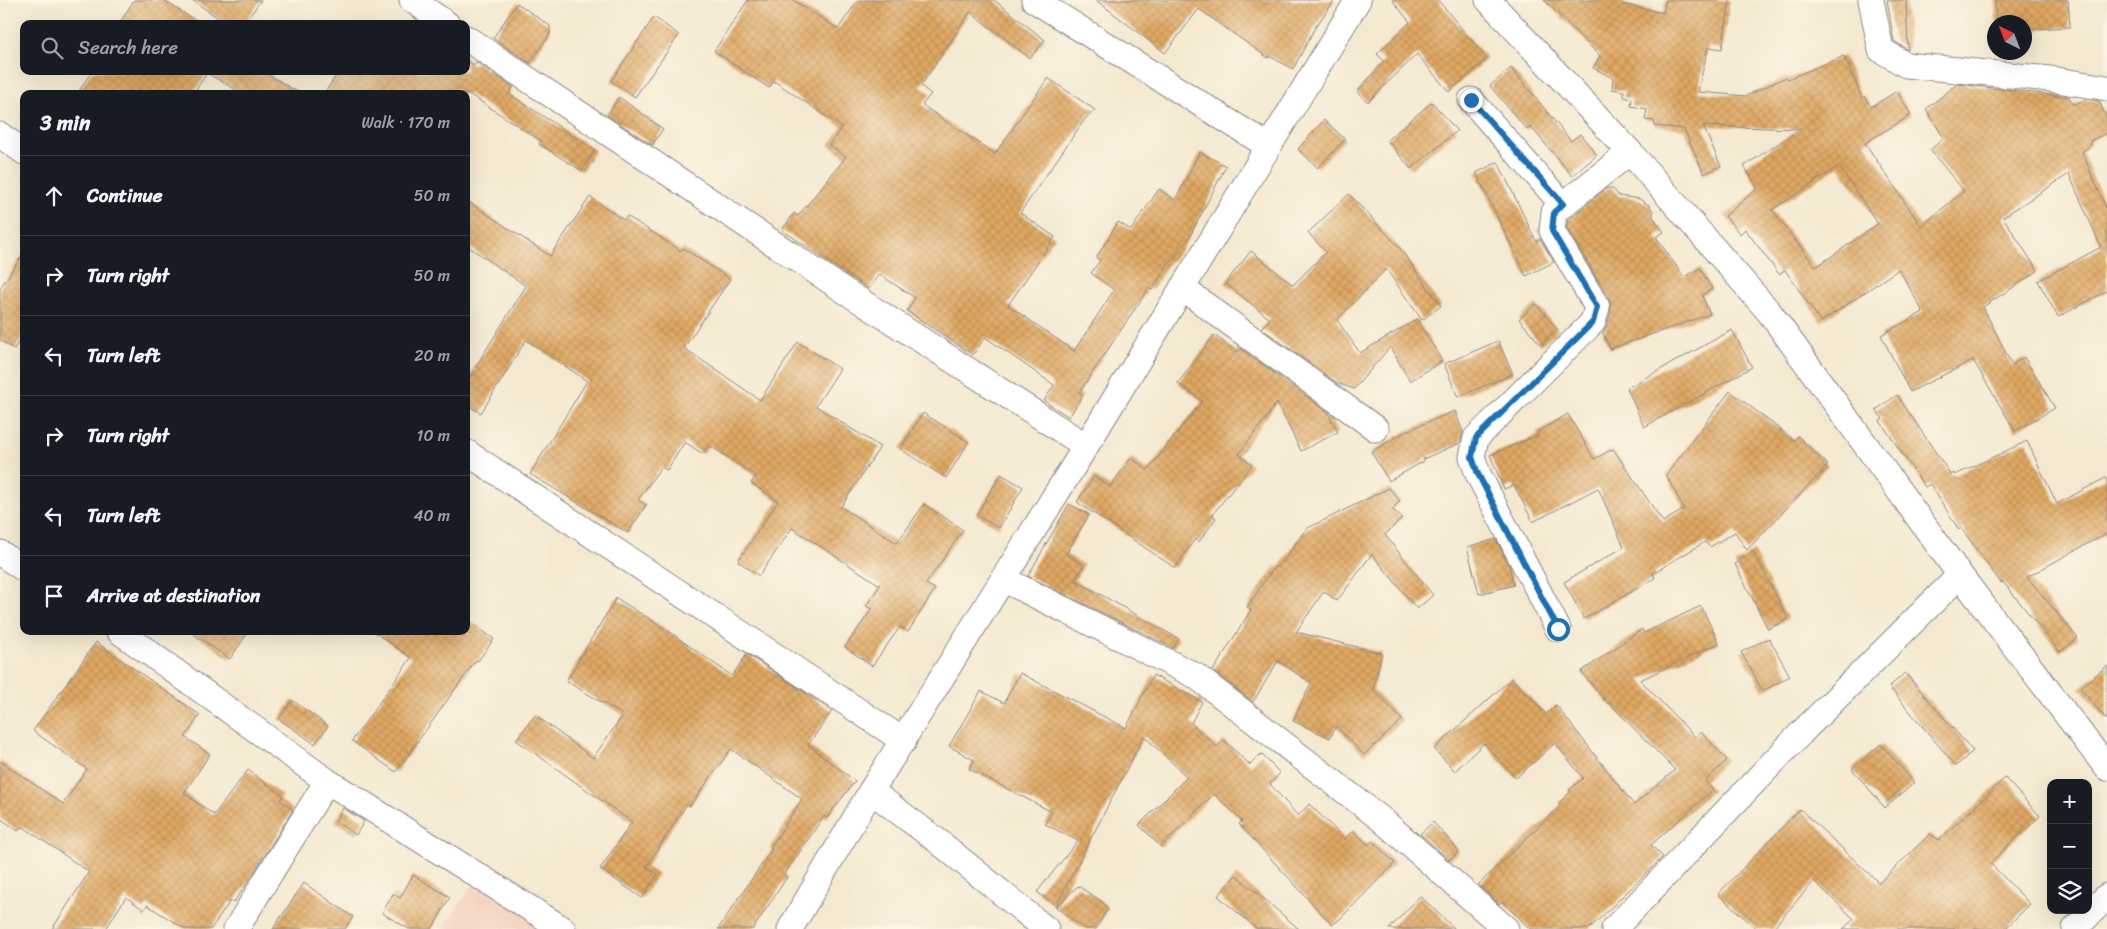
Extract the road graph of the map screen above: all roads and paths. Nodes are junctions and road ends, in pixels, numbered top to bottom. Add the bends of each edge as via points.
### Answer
1 (412, 0) edge
2 (1034, 0) edge
3 (1358, 0) edge
4 (1488, 0) edge
5 (1871, 0) edge
6 (441, 20) edge
7 (470, 41) edge
8 (2107, 88) edge
9 (1471, 100) dead end
10 (0, 135) edge
11 (1268, 146) junction
12 (20, 149) edge
13 (1630, 152) junction
14 (1563, 204) junction
15 (1182, 288) junction
16 (1376, 429) dead end
17 (1086, 446) junction
18 (470, 455) edge
19 (0, 553) edge
20 (20, 566) edge
21 (1960, 575) junction
22 (1003, 579) junction
23 (1558, 629) dead end
24 (128, 635) edge
25 (904, 741) junction
26 (2107, 768) edge
27 (327, 780) junction
28 (871, 791) junction
29 (2107, 896) edge
30 (236, 929) edge
31 (563, 929) edge
32 (790, 929) edge
33 (1046, 929) edge
34 (1506, 929) edge
35 (1614, 929) edge
36 (2075, 929) edge

1 - 6 street
2 - 11 street
3 - 11 street
4 - 13 street
5 - 8 street via 1881,50 1906,64
7 - 17 street via 844,291
9 - 14 street
10 - 12 street
11 - 15 street
13 - 14 street
13 - 21 street via 1770,313
14 - 23 street via 1554,212 1552,231 1597,307 1593,322 1476,438 1472,457
15 - 16 street
15 - 17 street
17 - 22 street
18 - 25 street
19 - 20 street
21 - 26 street
21 - 35 street via 1802,732
22 - 25 street
22 - 34 street via 1196,676 1381,819
24 - 27 street
25 - 28 street
27 - 30 street
27 - 31 street
28 - 32 street
28 - 33 street
29 - 36 street

